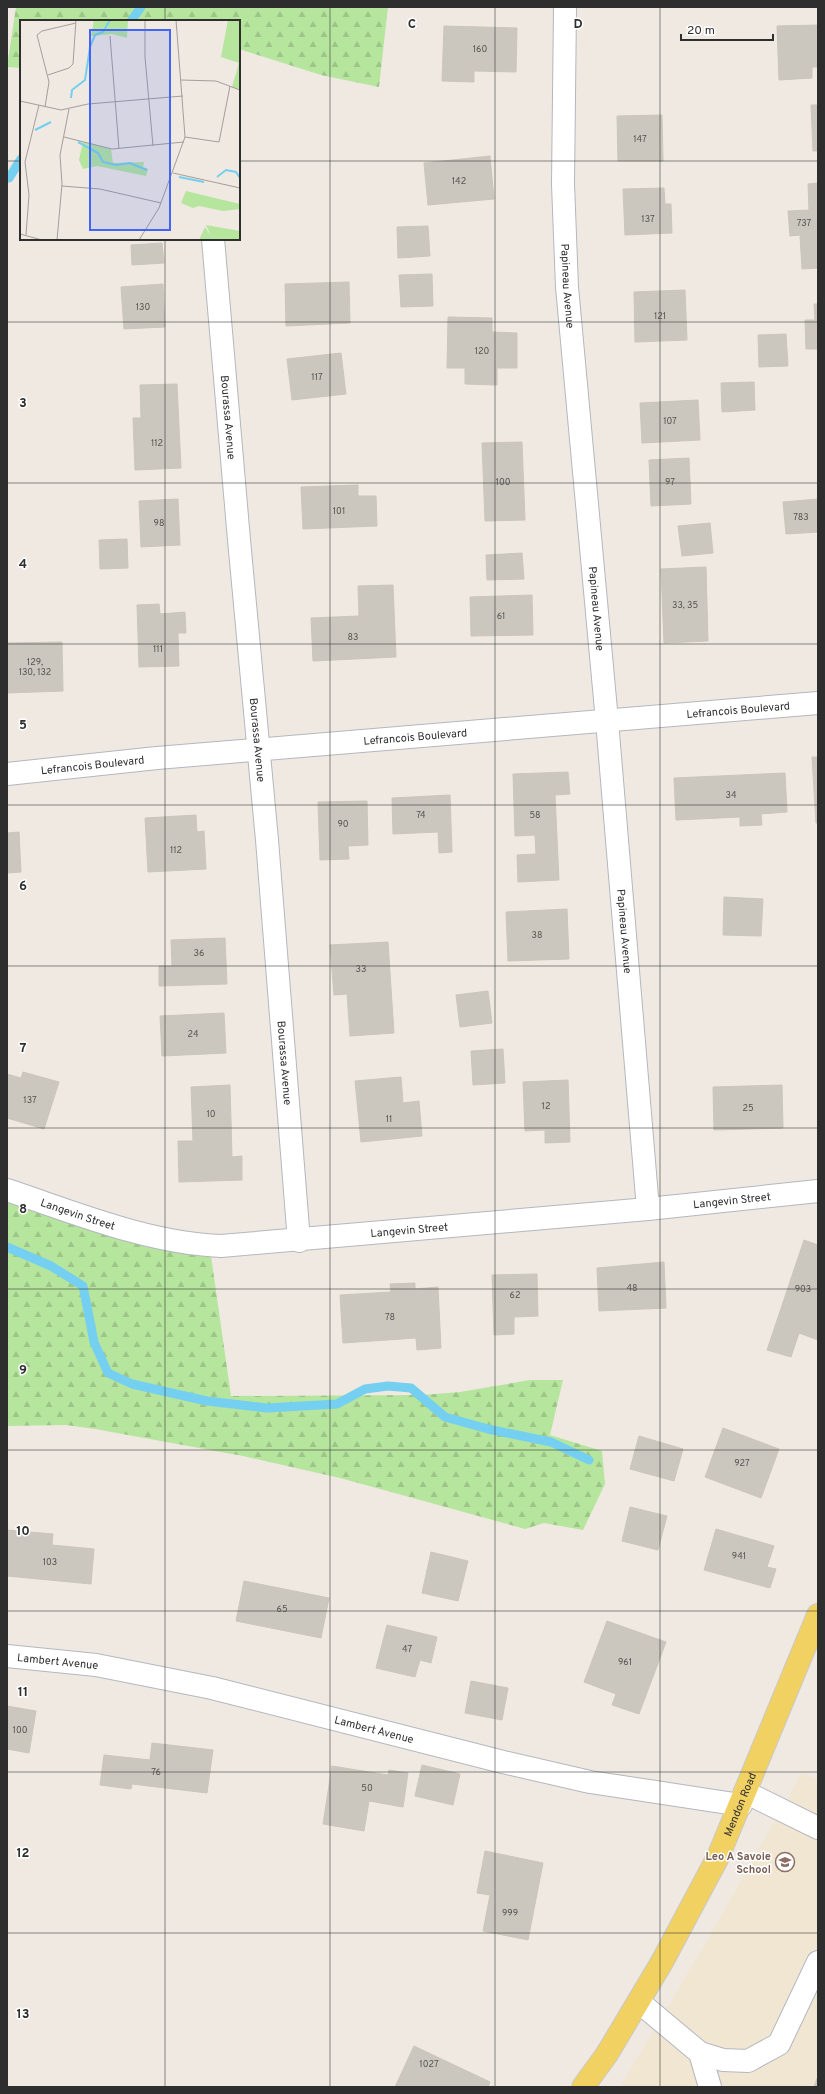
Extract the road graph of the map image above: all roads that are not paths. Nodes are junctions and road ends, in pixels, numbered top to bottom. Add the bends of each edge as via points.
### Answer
1 (565, 7) edge
2 (213, 240) edge
3 (818, 702) edge
4 (607, 721) junction
5 (259, 750) junction
6 (10, 774) edge
7 (7, 1190) edge
8 (818, 1191) edge
9 (648, 1209) junction
10 (299, 1240) junction
11 (818, 1615) edge
12 (7, 1656) edge
13 (743, 1798) junction
14 (818, 1828) edge
15 (818, 1962) edge
16 (639, 2002) junction
17 (700, 2053) junction
18 (583, 2087) edge
19 (710, 2087) edge

1 - 4 street, Papineau Avenue via 566,287
2 - 5 street, Bourassa Avenue via 238,540
3 - 4 street, Lefrancois Boulevard
4 - 5 street, Lefrancois Boulevard
4 - 9 street, Papineau Avenue
5 - 6 street, Lefrancois Boulevard
5 - 10 street, Bourassa Avenue
7 - 10 street, Langevin Street via 114,1225 189,1245 221,1246
8 - 9 street, Langevin Street
9 - 10 street, Langevin Street
11 - 13 main road, Mendon Road
12 - 13 street, Lambert Avenue via 96,1665 212,1688 582,1780
13 - 14 street, Lambert Avenue
13 - 16 main road, Mendon Road via 691,1910
15 - 17 street via 779,2044 748,2061 723,2060
16 - 17 street
16 - 18 main road, Mendon Road
17 - 19 street

